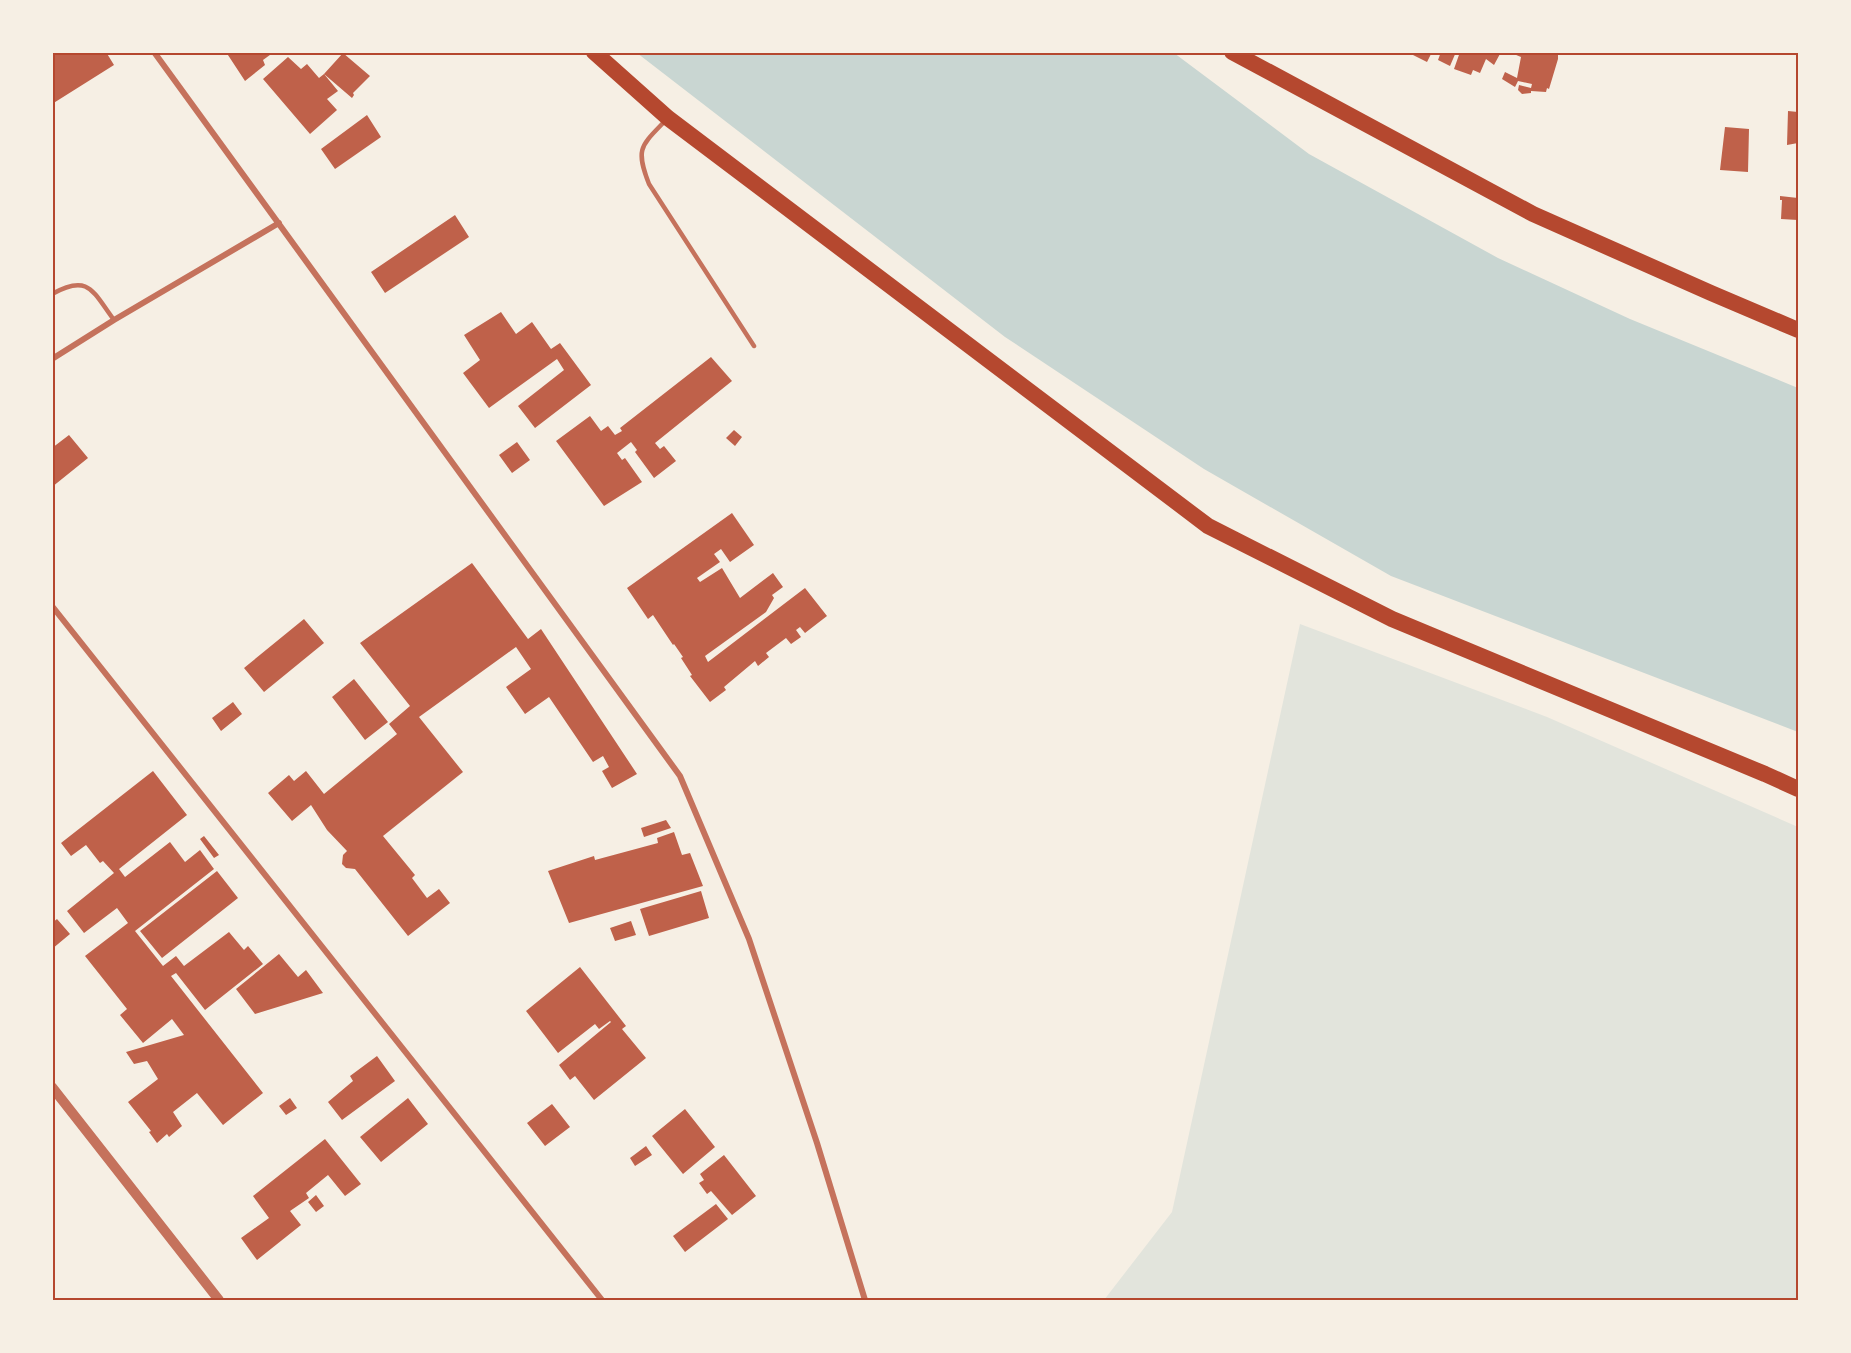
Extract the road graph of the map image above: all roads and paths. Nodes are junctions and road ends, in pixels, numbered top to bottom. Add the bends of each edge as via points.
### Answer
1 (154, 52) edge
2 (594, 52) edge
3 (1232, 52) edge
4 (668, 118) junction
5 (279, 223) junction
6 (52, 294) edge
7 (114, 320) junction
8 (1798, 330) edge
9 (754, 346) dead end
10 (52, 359) edge
11 (52, 606) edge
12 (1798, 789) edge
13 (52, 1087) edge
14 (219, 1300) edge
15 (602, 1300) edge
16 (865, 1300) edge

1 - 5 street
2 - 4 highway
3 - 8 highway via 1533,214
4 - 9 lane via 643,144 641,164 649,184
4 - 12 highway via 1208,526 1392,619
5 - 7 street
5 - 16 street via 680,776 749,939
6 - 7 lane via 66,286 88,286
7 - 10 street
11 - 15 street
13 - 14 street

